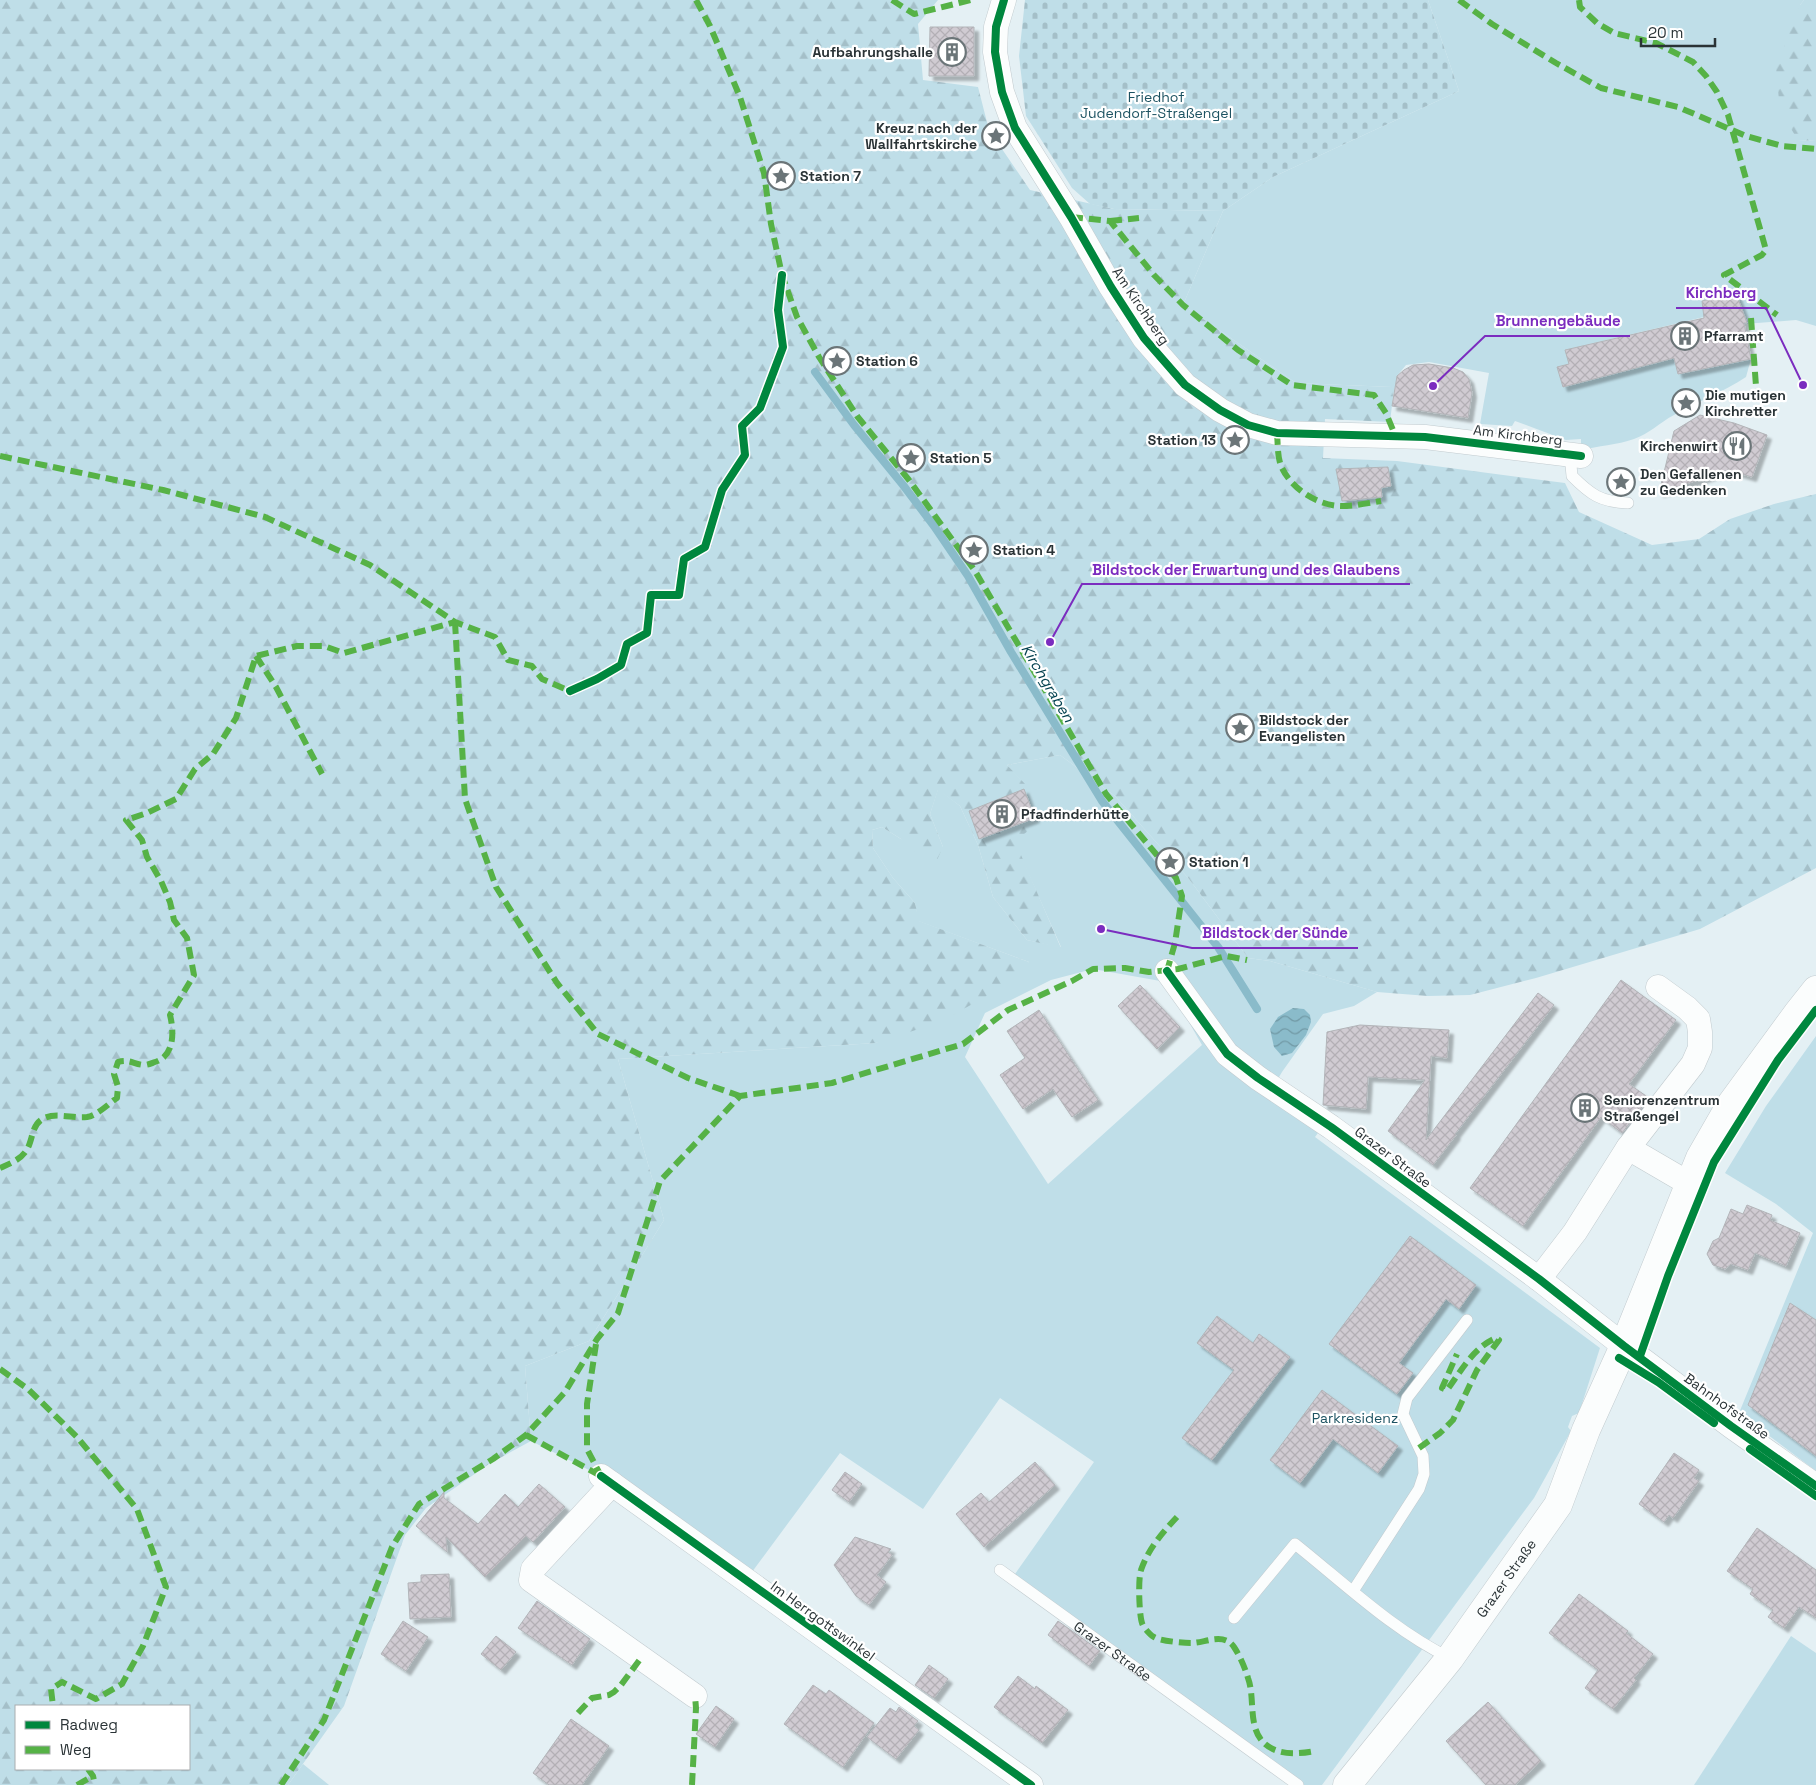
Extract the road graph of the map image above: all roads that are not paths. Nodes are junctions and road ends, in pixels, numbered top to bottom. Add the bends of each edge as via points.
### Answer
1 (1004, 0) edge
2 (1576, 455) joint
3 (1628, 503) dead end
4 (1167, 970) dead end
5 (1658, 987) dead end
6 (1816, 990) edge
7 (1628, 1148) junction
8 (1688, 1183) junction
9 (1539, 1279) junction
10 (1467, 1320) dead end
11 (1624, 1346) junction
12 (1816, 1486) edge
13 (1000, 1570) dead end
14 (1353, 1591) junction
15 (1234, 1618) dead end
16 (1450, 1658) junction
17 (694, 1696) dead end
18 (1031, 1785) edge
19 (1298, 1785) edge
20 (1347, 1785) edge

1 - 2 street, Am Kirchberg via 996,27 995,52 1002,92 1015,128 1144,338 1185,384 1220,410 1248,425 1277,433 1425,437
2 - 3 lane via 1572,476 1585,490 1608,502
4 - 9 street, Grazer Straße via 1227,1054
5 - 7 street via 1698,1020 1700,1048 1693,1064
6 - 8 main road, Grazer Straße via 1731,1104
7 - 8 street
7 - 9 street via 1575,1232
8 - 11 main road, Grazer Straße
9 - 11 street, Grazer Straße
10 - 14 lane via 1407,1398 1403,1414 1423,1456 1424,1474 1419,1489
11 - 12 street, Bahnhofstraße
11 - 16 main road, Grazer Straße via 1586,1430 1558,1505
13 - 19 lane, Grazer Straße
14 - 15 lane via 1295,1544
14 - 16 lane via 1427,1647
16 - 20 main road, Grazer Straße
17 - 18 street, Im Herrgottswinkel via 531,1580 533,1569 607,1480

